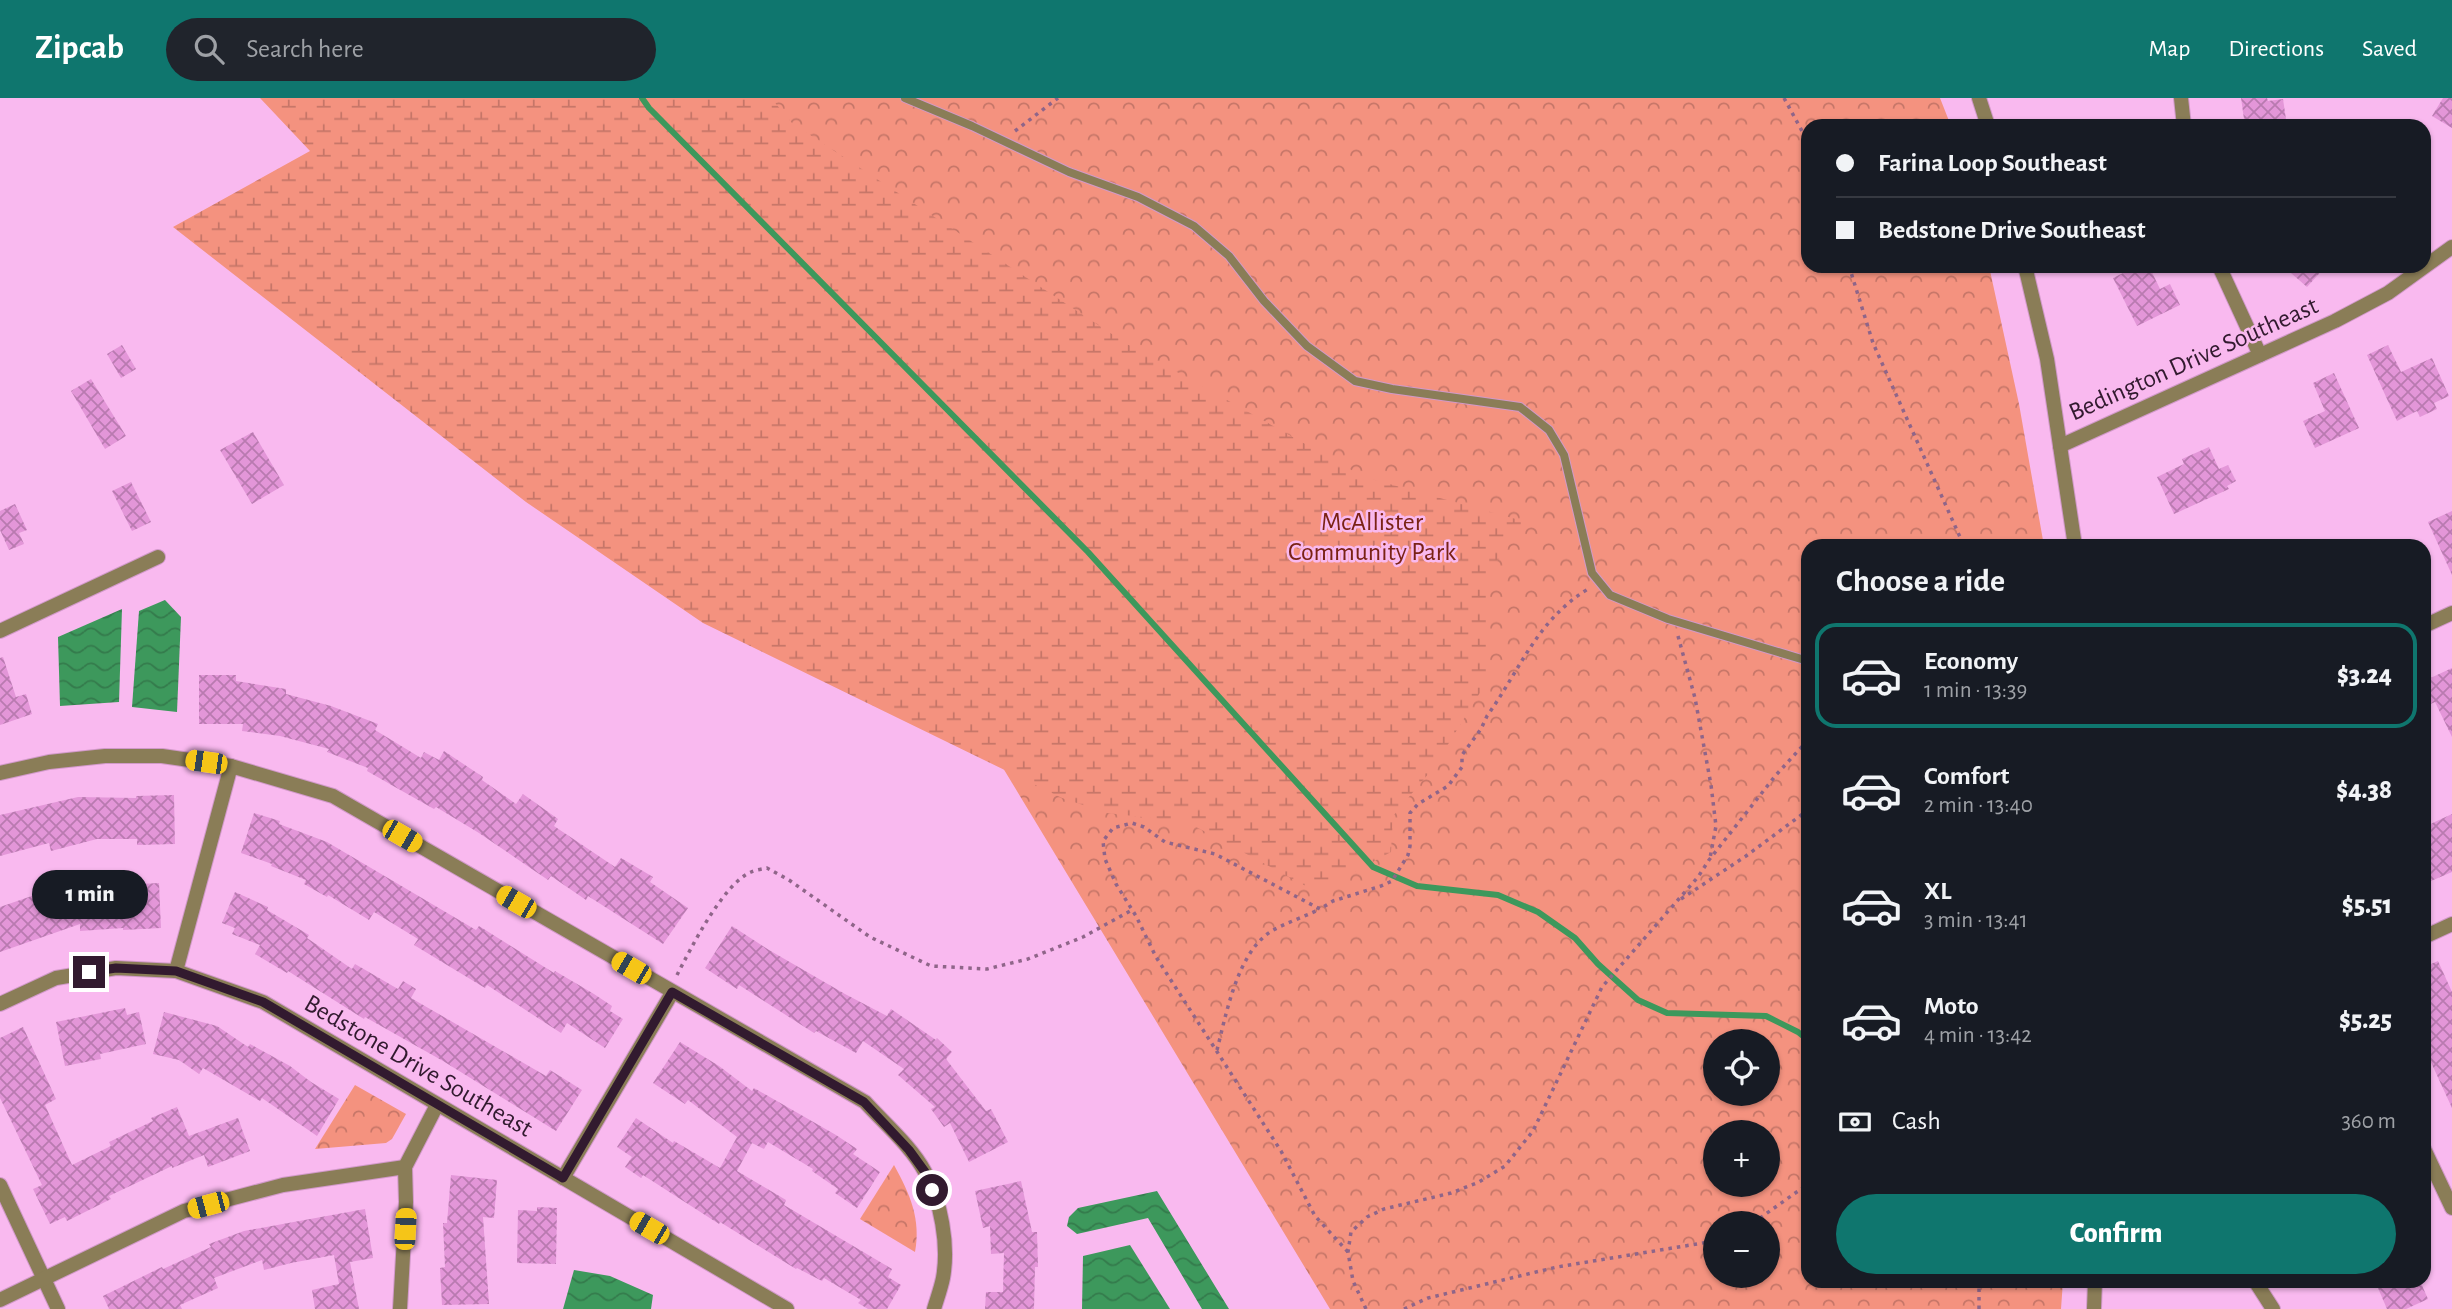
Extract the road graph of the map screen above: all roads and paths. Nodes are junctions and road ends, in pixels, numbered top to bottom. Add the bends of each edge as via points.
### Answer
1 (905, 98) edge
2 (1058, 98) edge
3 (1784, 98) edge
4 (1979, 98) edge
5 (2181, 98) edge
6 (1986, 119) edge
7 (2183, 119) edge
8 (1801, 129) edge
9 (1002, 141) junction
10 (2452, 247) edge
11 (2431, 262) edge
12 (1851, 273) edge
13 (2027, 273) edge
14 (2222, 273) edge
15 (2416, 273) edge
16 (2259, 355) junction
17 (2060, 446) junction
18 (1961, 539) edge
19 (2074, 539) edge
20 (158, 557) dead end
21 (1598, 580) junction
22 (2452, 613) edge
23 (1672, 621) junction
24 (2431, 623) edge
25 (0, 631) edge
26 (1801, 659) edge
27 (1801, 748) edge
28 (231, 766) junction
29 (0, 773) edge
30 (1801, 815) edge
31 (1709, 860) junction
32 (1676, 902) junction
33 (1320, 909) junction
34 (1132, 910) junction
35 (2452, 924) edge
36 (2431, 934) edge
37 (176, 971) junction
38 (672, 992) junction
39 (0, 1004) edge
40 (1217, 1050) junction
41 (437, 1105) junction
42 (2431, 1164) edge
43 (405, 1167) junction
44 (563, 1178) junction
45 (0, 1185) edge
46 (1801, 1189) edge
47 (2452, 1208) edge
48 (1770, 1211) edge
49 (1703, 1243) edge
50 (1348, 1252) junction
51 (43, 1279) junction
52 (1979, 1288) edge
53 (2095, 1288) edge
54 (2260, 1288) edge
55 (0, 1300) edge
56 (58, 1309) edge
57 (400, 1309) edge
58 (787, 1309) edge
59 (934, 1309) edge
60 (1366, 1309) edge
61 (1404, 1309) edge
62 (1979, 1309) edge
63 (2094, 1309) edge
64 (2273, 1309) edge

1 - 9 lane
2 - 9 path
3 - 8 path
4 - 6 street
5 - 7 street
9 - 21 lane via 1138,197 1194,226 1229,256 1307,346 1356,381 1520,407 1549,429 1564,456 1592,573
10 - 11 street, Bedington Drive Southeast
12 - 18 path via 1873,343
13 - 17 street via 2047,359
14 - 16 street
15 - 16 street, Bedington Drive Southeast via 2335,321
16 - 17 street, Bedington Drive Southeast
17 - 19 street
20 - 25 street
21 - 23 lane via 1610,595
21 - 33 path via 1569,600 1539,632 1462,755 1462,767 1447,786 1410,813 1408,855 1392,881
22 - 24 street
23 - 26 lane
23 - 31 path via 1695,698 1711,785 1716,826
27 - 31 path
28 - 29 street via 162,756 105,757
28 - 37 street
28 - 38 street via 333,796
30 - 32 path
31 - 32 path
32 - 50 path via 1602,987 1533,1131 1505,1166 1451,1193 1367,1217 1351,1232
33 - 34 path via 1214,854 1165,842 1132,823 1113,828 1103,841 1105,859
33 - 40 path via 1268,933 1253,950 1231,997
34 - 38 path via 1083,937 1028,959 986,969 931,966 870,937 767,868 749,873 714,909
34 - 40 path via 1156,957
35 - 36 street
37 - 39 street, Bedstone Drive Southeast via 116,968 56,978
37 - 41 street, Bedstone Drive Southeast via 263,1002
38 - 44 street
38 - 59 street via 864,1102 909,1150 925,1172 944,1236 943,1276
40 - 50 path via 1281,1151 1315,1216
41 - 43 street
41 - 44 street, Bedstone Drive Southeast
42 - 47 street
43 - 51 street via 283,1185 184,1211
43 - 57 street
44 - 58 street, Bedstone Drive Southeast
45 - 51 street
46 - 48 path
49 - 61 path via 1557,1267 1428,1298
50 - 60 path via 1353,1281
51 - 55 street
51 - 56 street
52 - 62 path
53 - 63 street
54 - 64 street

